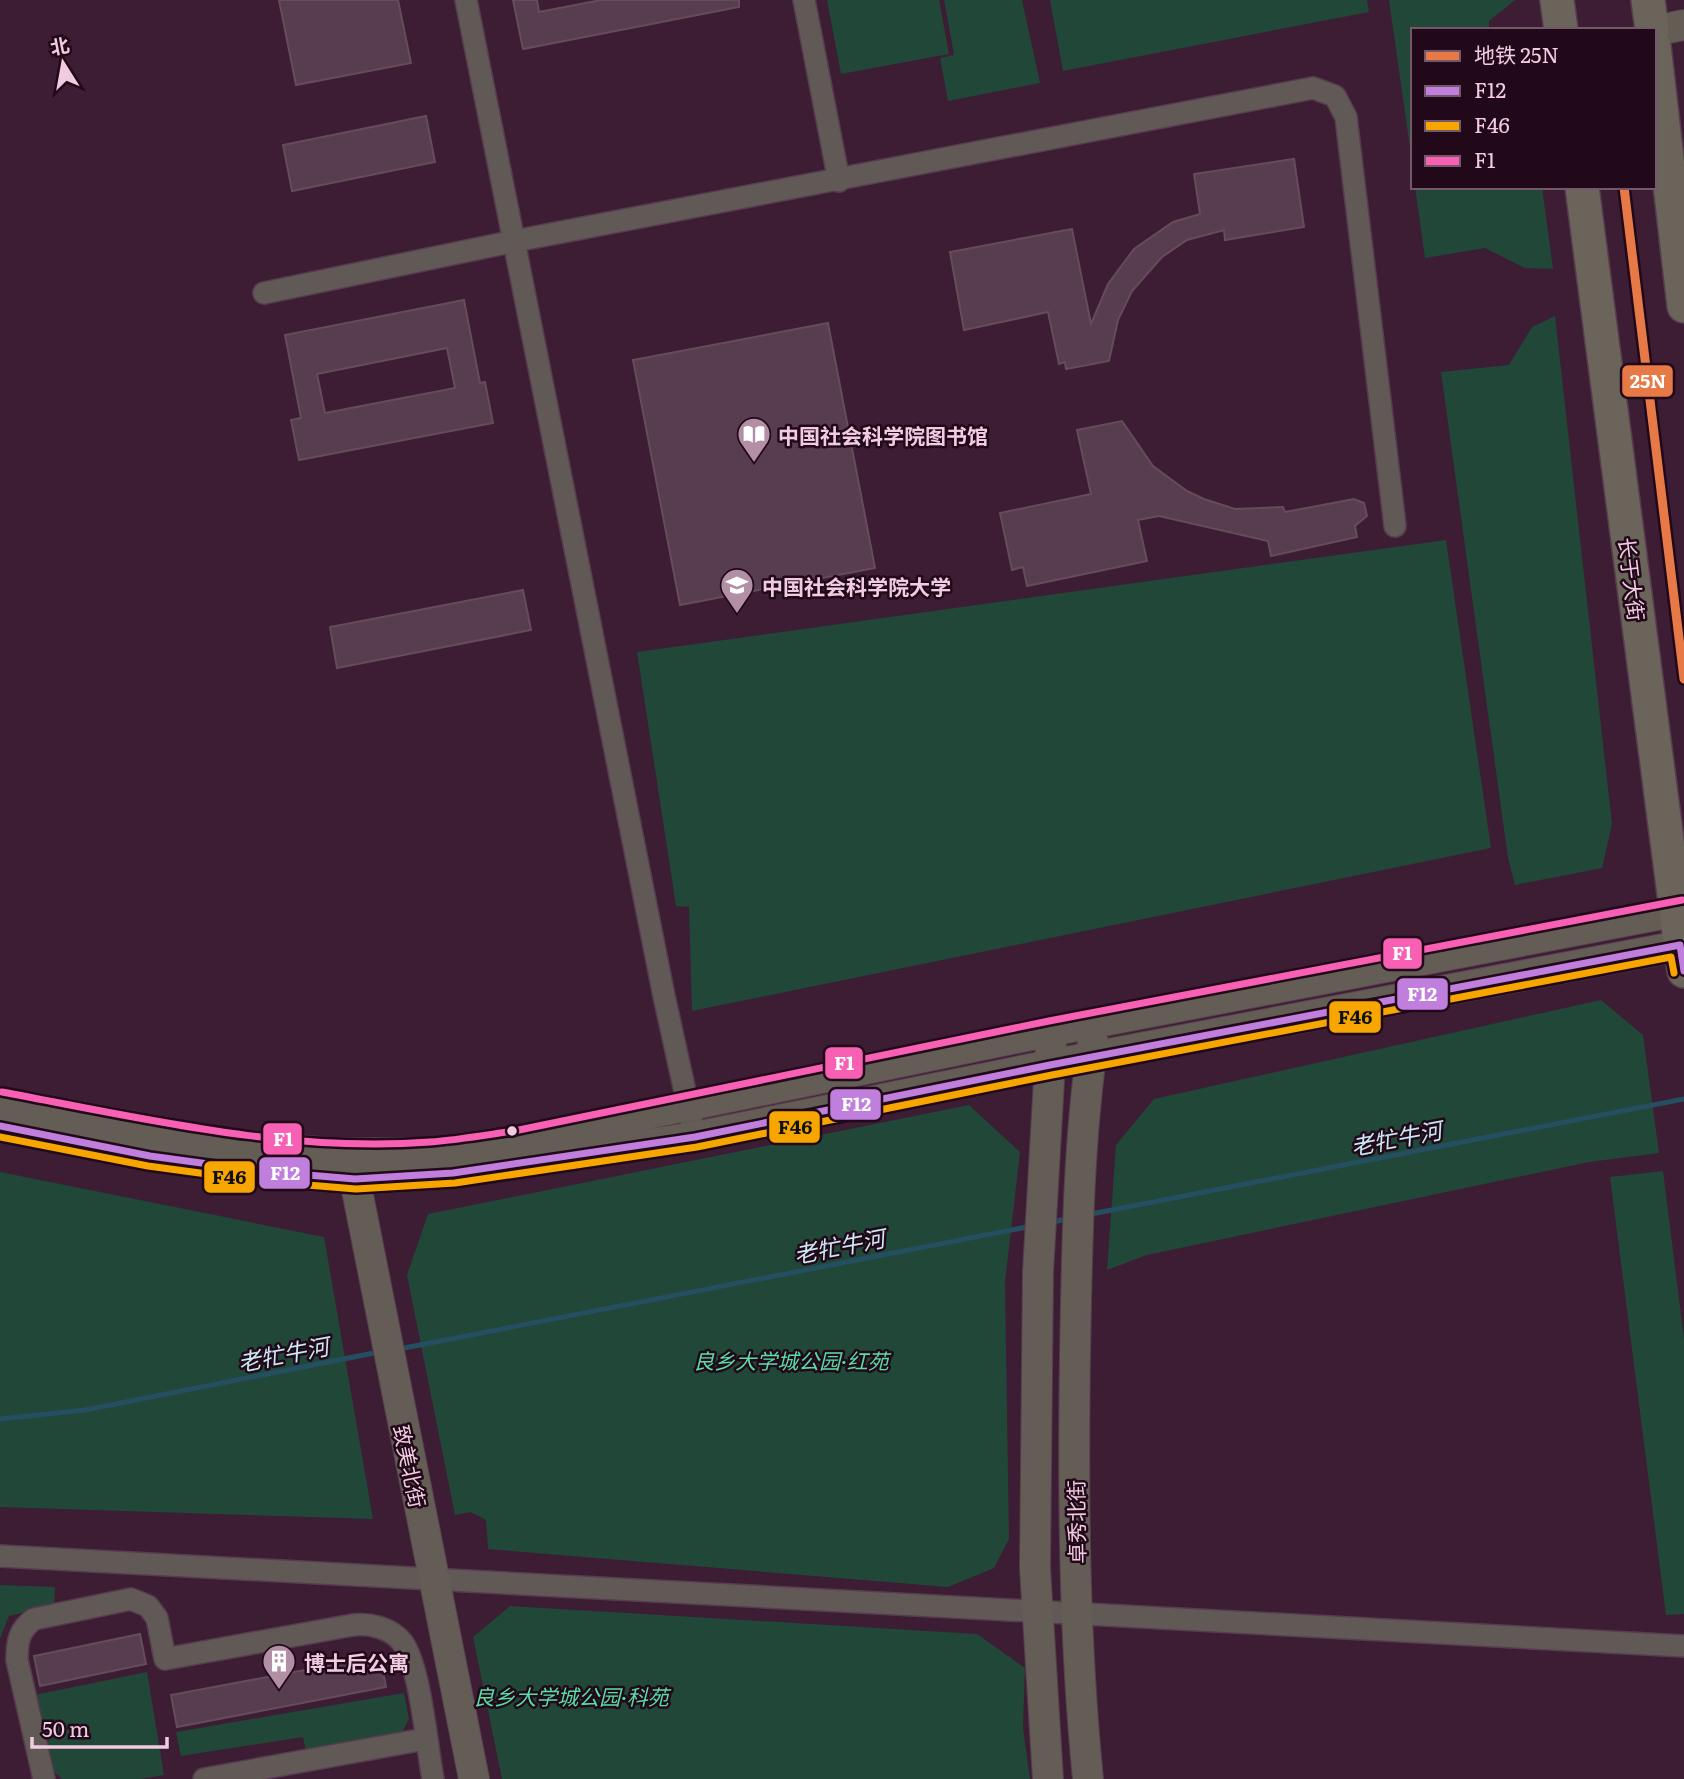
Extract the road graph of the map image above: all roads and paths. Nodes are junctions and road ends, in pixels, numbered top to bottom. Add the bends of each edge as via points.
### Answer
1 (466, 0) edge
2 (804, 0) edge
3 (1558, 0) edge
4 (1648, 0) edge
5 (1684, 25) edge
6 (1561, 28) edge
7 (1653, 28) edge
8 (1656, 30) edge
9 (1656, 63) edge
10 (839, 180) junction
11 (1582, 189) edge
12 (515, 241) junction
13 (264, 293) dead end
14 (1684, 306) edge
15 (1395, 526) dead end
16 (1680, 910) edge
17 (1683, 954) edge
18 (1096, 1024) junction
19 (1051, 1031) junction
20 (1091, 1059) junction
21 (1050, 1065) junction
22 (0, 1101) edge
23 (687, 1106) junction
24 (0, 1126) edge
25 (695, 1137) junction
26 (352, 1166) junction
27 (0, 1556) edge
28 (435, 1577) junction
29 (1037, 1613) junction
30 (1077, 1616) junction
31 (1684, 1647) edge
32 (8, 1661) edge
33 (425, 1739) junction
34 (44, 1779) edge
35 (204, 1779) edge
36 (433, 1779) edge
37 (474, 1779) edge
38 (1048, 1779) edge
39 (1088, 1779) edge

1 - 12 street
2 - 10 street
3 - 6 main road
4 - 7 main road
5 - 8 main road
9 - 14 main road
10 - 12 street
10 - 15 street via 1313,88 1335,96 1346,117
11 - 16 main road, 长于大街
12 - 13 street
12 - 23 street
16 - 17 main road, 长于大街
16 - 18 main road
17 - 20 main road
18 - 19 main road
18 - 20 main road, 卓秀北街
19 - 21 main road, 卓秀北街
19 - 23 main road
20 - 21 main road
20 - 30 main road, 卓秀北街 via 1077,1264 1073,1478
21 - 25 main road
21 - 29 main road, 卓秀北街 via 1038,1272
22 - 26 main road
23 - 25 street
23 - 26 main road via 516,1141
24 - 26 main road via 150,1156 260,1171
25 - 26 main road via 504,1167
26 - 28 main road, 致美北街
27 - 28 street
28 - 29 street
28 - 37 main road, 致美北街
29 - 30 street
29 - 38 main road, 卓秀北街
30 - 31 street
30 - 39 main road, 卓秀北街
32 - 33 street via 22,1628 34,1619 131,1599 148,1606 157,1618 165,1660 369,1624 402,1642 415,1674
32 - 34 street
33 - 35 street
33 - 36 street

